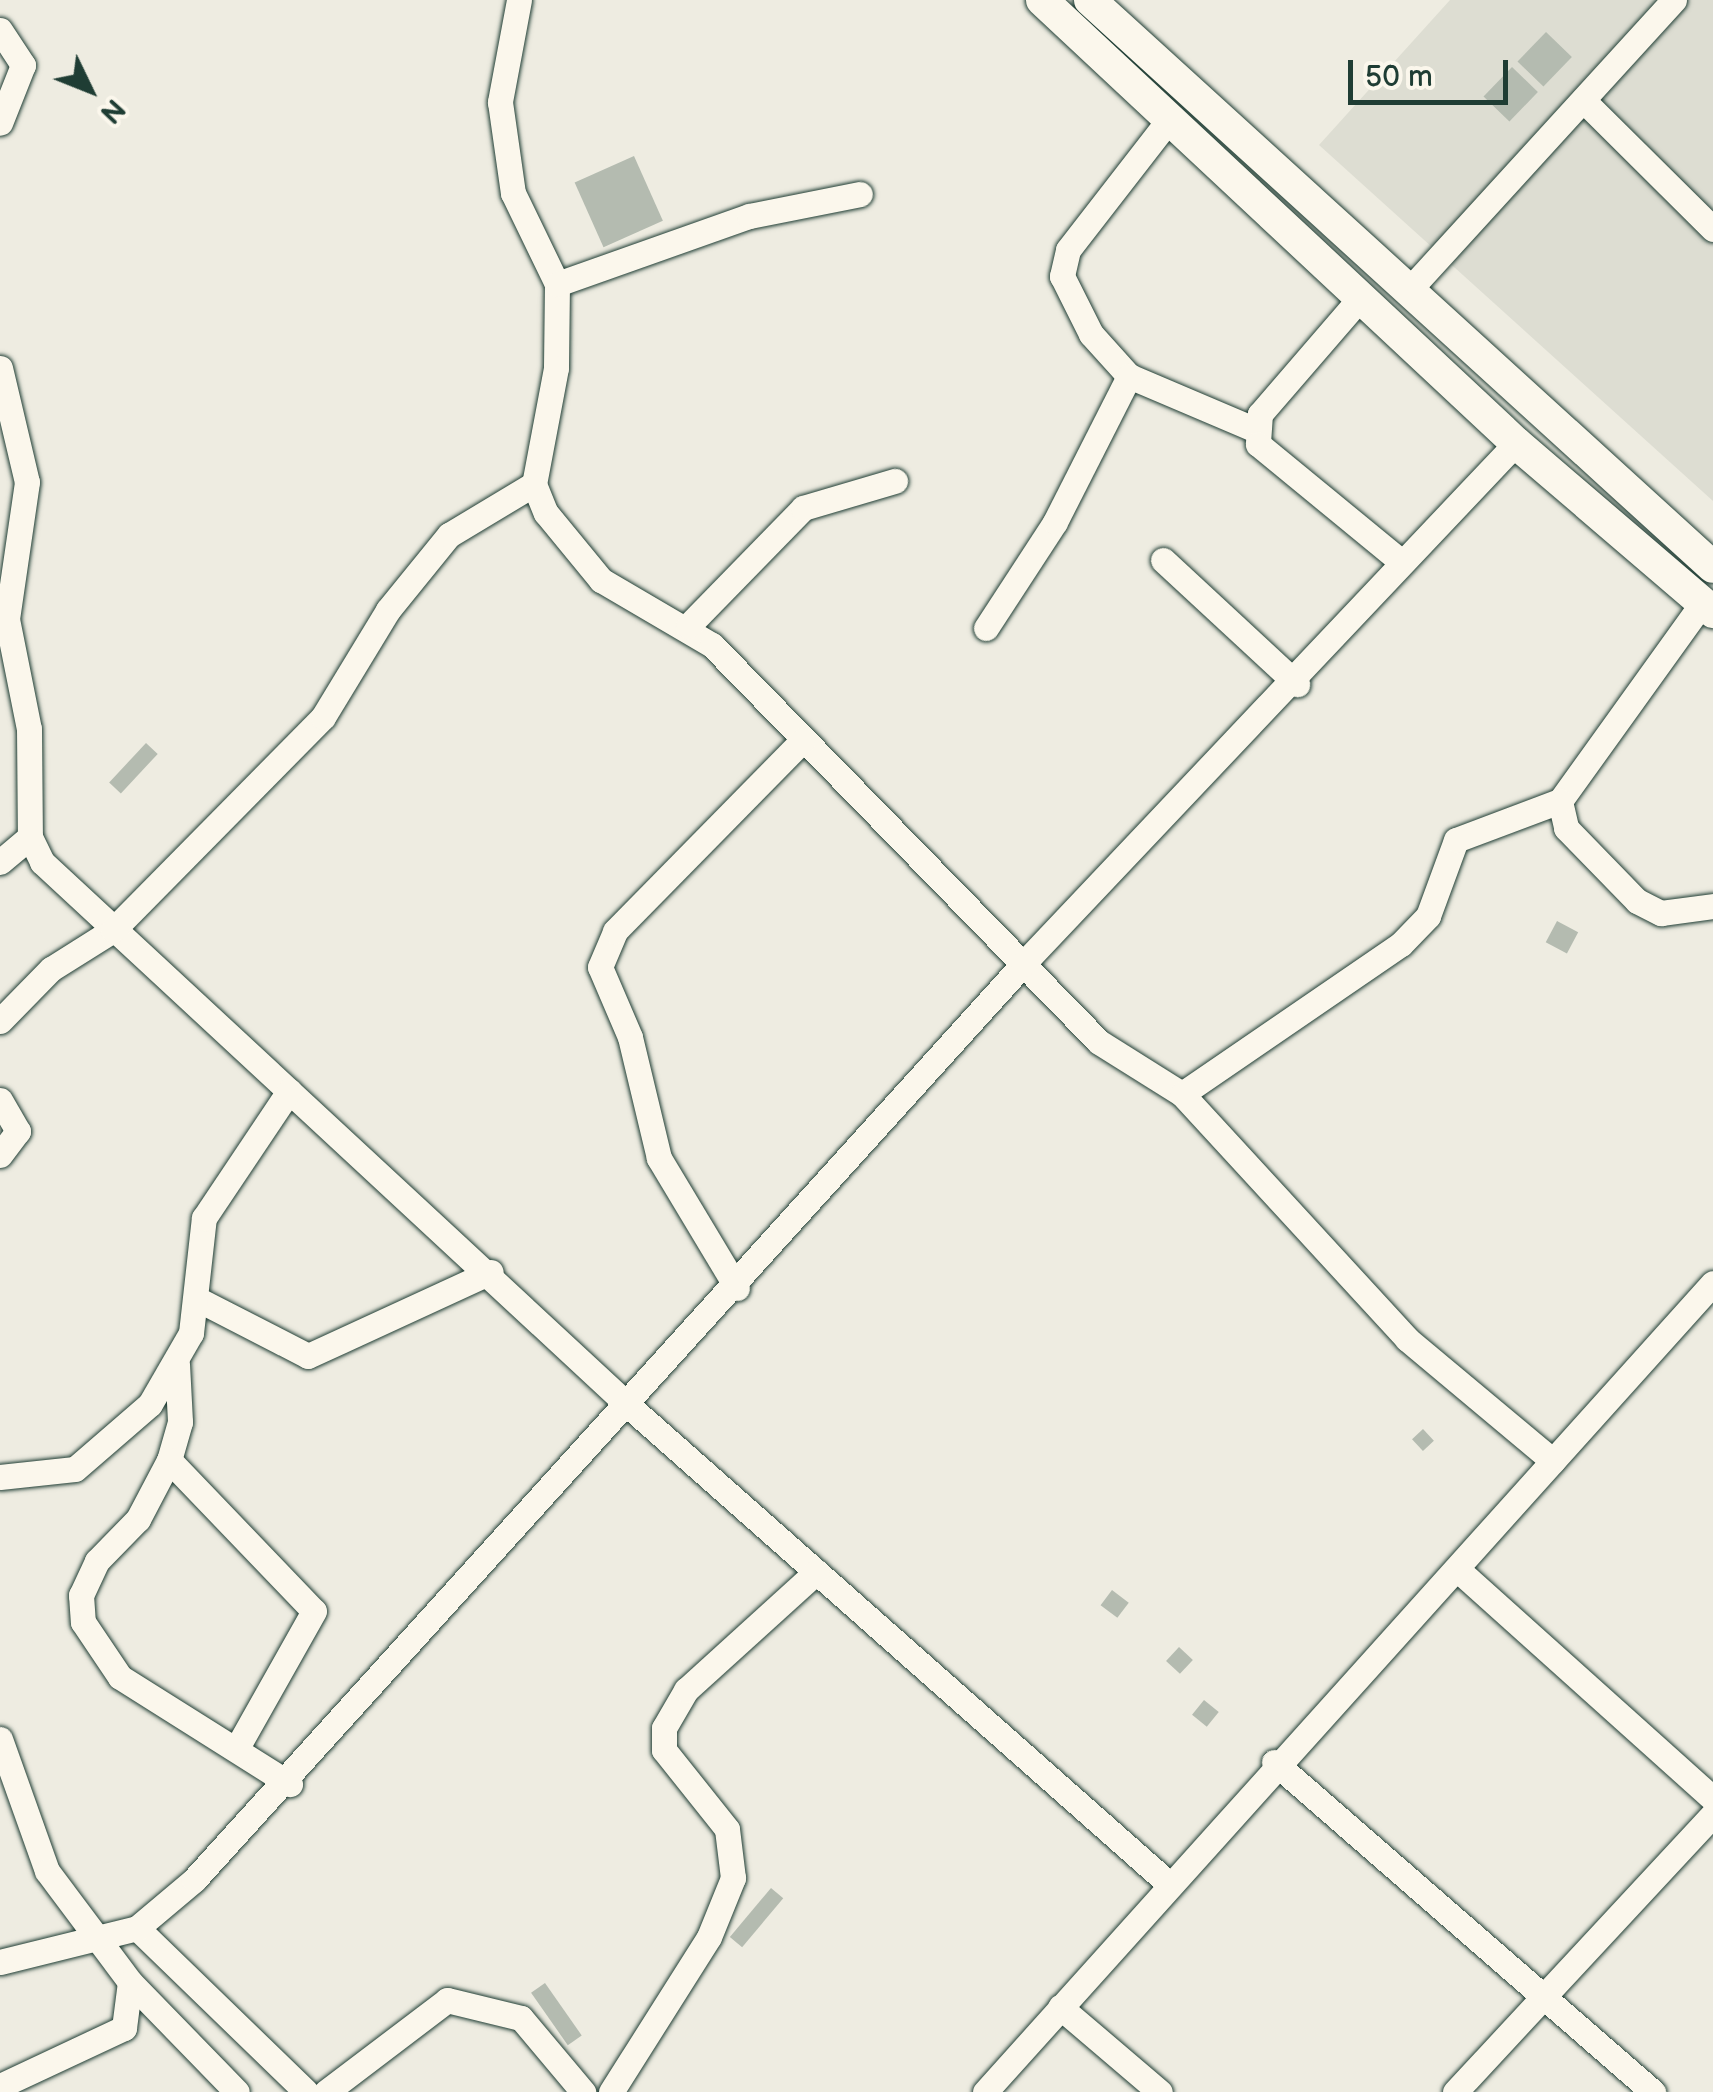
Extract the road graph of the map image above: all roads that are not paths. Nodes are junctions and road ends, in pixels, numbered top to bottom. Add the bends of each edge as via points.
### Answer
1 (519, 0) edge
2 (1042, 0) edge
3 (1090, 0) edge
4 (1674, 0) edge
5 (0, 30) edge
6 (1582, 100) junction
7 (1171, 117) junction
8 (0, 122) edge
9 (860, 194) dead end
10 (1712, 226) edge
11 (558, 284) junction
12 (1410, 290) junction
13 (1361, 297) junction
14 (0, 368) edge
15 (1129, 376) junction
16 (1256, 430) junction
17 (1516, 443) junction
18 (895, 481) dead end
19 (534, 484) junction
20 (8, 555) edge
21 (1163, 560) dead end
22 (1398, 560) junction
23 (1713, 567) edge
24 (1708, 607) edge
25 (688, 626) junction
26 (986, 628) dead end
27 (1297, 684) junction
28 (802, 740) junction
29 (1560, 801) junction
30 (30, 836) junction
31 (0, 862) edge
32 (1713, 906) edge
33 (113, 930) junction
34 (1024, 964) junction
35 (0, 1022) edge
36 (289, 1090) junction
37 (1182, 1094) junction
38 (0, 1100) edge
39 (0, 1155) edge
40 (490, 1272) junction
41 (1713, 1284) edge
42 (737, 1288) junction
43 (200, 1301) junction
44 (177, 1364) junction
45 (630, 1408) junction
46 (169, 1460) junction
47 (1553, 1461) junction
48 (0, 1476) edge
49 (1457, 1569) junction
50 (816, 1572) junction
51 (0, 1739) edge
52 (239, 1744) junction
53 (1274, 1762) junction
54 (290, 1784) junction
55 (1713, 1799) edge
56 (1713, 1814) edge
57 (1168, 1883) junction
58 (136, 1928) junction
59 (98, 1935) junction
60 (0, 1962) edge
61 (130, 1982) junction
62 (1544, 1996) junction
63 (1060, 2007) junction
64 (0, 2086) edge
65 (237, 2092) edge
66 (306, 2092) edge
67 (326, 2092) edge
68 (584, 2092) edge
69 (611, 2092) edge
70 (985, 2092) edge
71 (1160, 2092) edge
72 (1456, 2092) edge
73 (1652, 2092) edge

1 - 11 street via 506,39 503,154
2 - 7 main road
3 - 12 main road
4 - 6 street
5 - 8 street via 23,65
6 - 10 street
6 - 12 street
7 - 13 main road
7 - 15 street via 1060,262 1090,334
9 - 11 street via 749,216
11 - 19 street via 556,368
12 - 23 main road
13 - 16 street via 1260,414
13 - 17 main road
14 - 20 street via 27,482
15 - 16 street
15 - 26 street via 1054,522
16 - 22 street via 1258,444
17 - 22 street
17 - 24 main road
18 - 25 street via 803,508
19 - 25 street via 546,513 602,580
19 - 33 street via 450,534 388,610 323,717
20 - 30 street via 7,619 29,729
21 - 27 street
22 - 27 street
24 - 29 street
25 - 28 street
27 - 34 street
28 - 34 street
28 - 42 street via 615,931 600,967 630,1038 659,1158
29 - 32 street via 1566,828 1637,901 1661,913
29 - 37 street via 1456,840 1428,916 1400,944
30 - 31 street
30 - 33 street via 42,862
33 - 35 street via 51,970
33 - 36 street
34 - 37 street via 1098,1042
34 - 42 street
36 - 40 street
36 - 43 street via 204,1218
37 - 47 street via 1407,1339
38 - 39 street via 18,1131
40 - 43 street via 308,1356
40 - 45 street
41 - 47 street
42 - 45 street
43 - 44 street
44 - 46 street via 180,1422
44 - 48 street via 110,1448 75,1469
45 - 50 street
45 - 54 street
46 - 52 street via 314,1612
46 - 52 street via 138,1519 97,1561 81,1595 83,1622 120,1678
47 - 49 street
49 - 53 street
49 - 55 street
50 - 57 street
50 - 69 street via 686,1690 664,1728 664,1750 727,1829 732,1878 710,1937
51 - 59 street via 37,1855
52 - 54 street
53 - 57 street
53 - 62 street
54 - 58 street
56 - 62 street
57 - 63 street
58 - 59 street
58 - 66 street
59 - 60 street
59 - 61 street
61 - 64 street via 124,2028
61 - 65 street
62 - 72 street
62 - 73 street
63 - 70 street
63 - 71 street
67 - 68 street via 447,2000 521,2018

